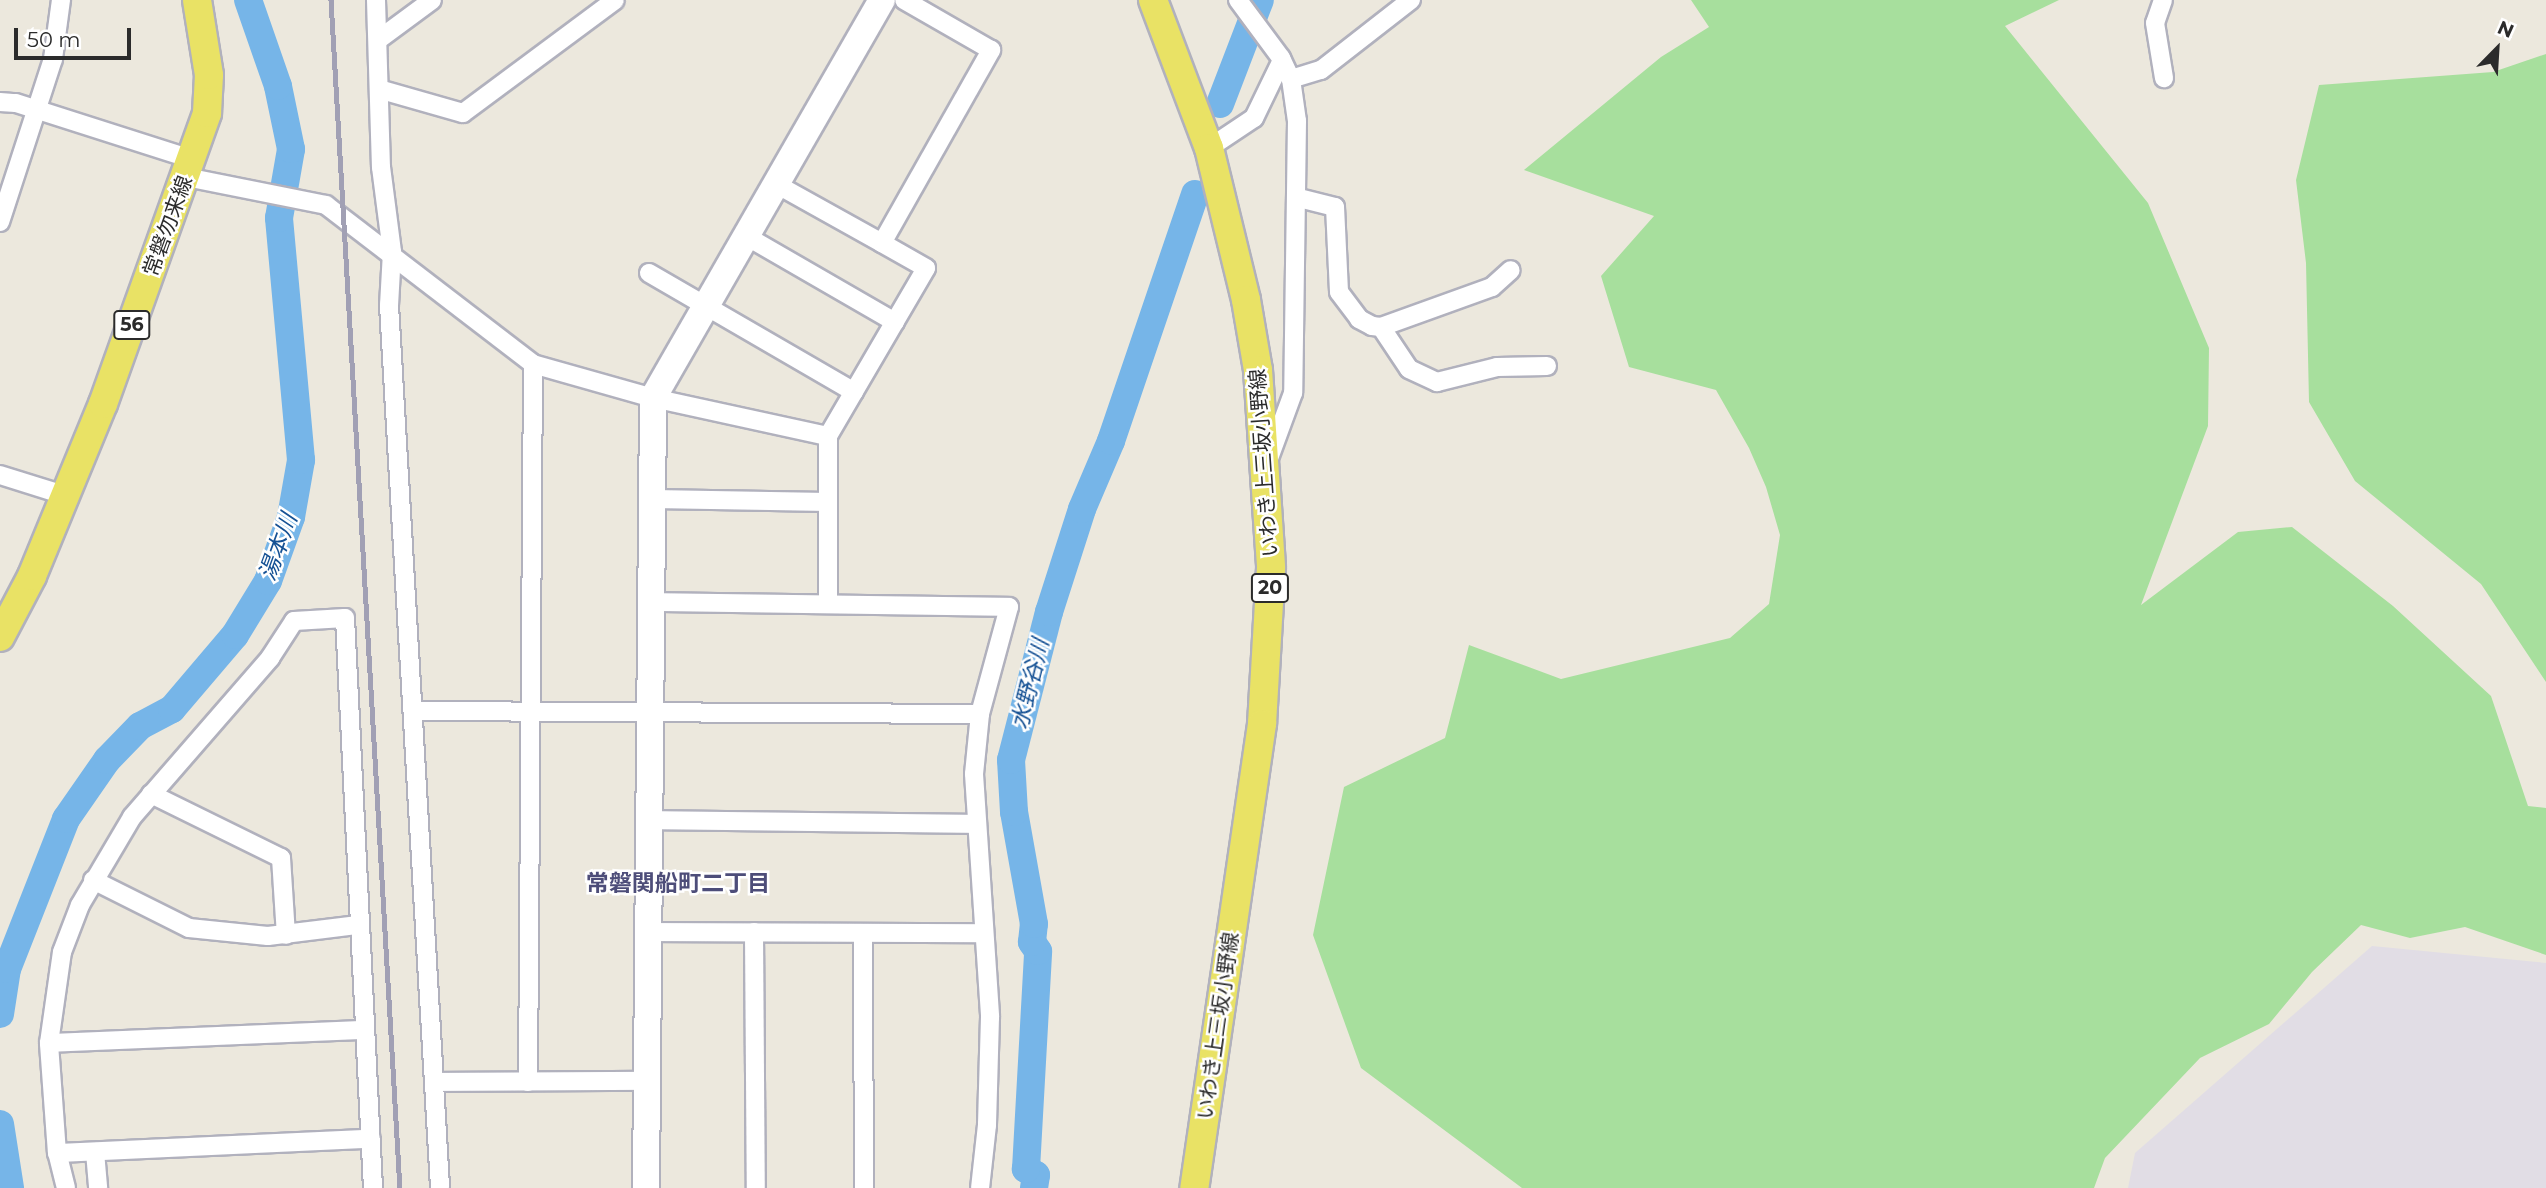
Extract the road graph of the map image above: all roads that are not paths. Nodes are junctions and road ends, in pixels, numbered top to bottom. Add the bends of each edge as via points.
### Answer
1 (61, 0) edge
2 (197, 0) edge
3 (376, 0) edge
4 (432, 0) edge
5 (615, 0) edge
6 (882, 0) edge
7 (904, 0) edge
8 (1153, 0) edge
9 (1411, 0) edge
10 (2163, 0) edge
11 (1239, 1) edge
12 (378, 40) junction
13 (1282, 60) junction
14 (2164, 78) dead end
15 (1291, 79) junction
16 (382, 90) junction
17 (0, 102) edge
18 (39, 111) junction
19 (1209, 148) junction
20 (189, 168) junction
21 (776, 184) junction
22 (1299, 198) junction
23 (0, 222) edge
24 (746, 236) junction
25 (882, 243) junction
26 (392, 252) junction
27 (1511, 270) dead end
28 (649, 273) dead end
29 (706, 306) junction
30 (895, 322) junction
31 (1381, 327) junction
32 (533, 364) junction
33 (1547, 366) dead end
34 (854, 392) junction
35 (653, 398) junction
36 (828, 436) junction
37 (1266, 465) junction
38 (0, 475) edge
39 (67, 496) junction
40 (653, 499) junction
41 (828, 502) junction
42 (652, 602) junction
43 (828, 602) junction
44 (0, 637) edge
45 (413, 711) junction
46 (528, 712) junction
47 (650, 712) junction
48 (980, 714) junction
49 (151, 794) junction
50 (649, 820) junction
51 (975, 824) junction
52 (93, 880) junction
53 (358, 925) junction
54 (648, 932) junction
55 (754, 932) junction
56 (863, 933) junction
57 (982, 933) junction
58 (286, 935) junction
59 (364, 1030) junction
60 (49, 1043) junction
61 (646, 1081) junction
62 (435, 1082) junction
63 (528, 1082) junction
64 (371, 1139) junction
65 (95, 1152) junction
66 (57, 1153) junction
67 (1199, 1187) edge
68 (66, 1188) edge
69 (98, 1188) edge
70 (373, 1188) edge
71 (440, 1188) edge
72 (646, 1188) edge
73 (756, 1188) edge
74 (864, 1188) edge
75 (980, 1188) edge

1 - 18 street via 53,59
2 - 20 main road, 常磐勿来線 / 56 via 209,96
3 - 12 street
4 - 12 street
5 - 16 street via 463,113
6 - 21 street
7 - 25 street via 991,50
8 - 19 main road, いわき上三坂小野線 / 20
9 - 15 street via 1321,70
10 - 14 street via 2155,23
11 - 13 street
12 - 16 street
13 - 15 street
13 - 19 street via 1254,118
15 - 22 street
16 - 26 street via 381,167
17 - 18 street
18 - 20 street
18 - 23 street
19 - 37 main road, いわき上三坂小野線 / 20 via 1248,312
20 - 26 street via 250,190 314,201 353,222
20 - 39 main road, 常磐勿来線 / 56
21 - 24 street
21 - 25 street
22 - 31 street via 1335,207 1339,292 1359,319
22 - 37 street via 1293,393
24 - 29 street
24 - 30 street
25 - 30 street via 926,268
26 - 32 street
26 - 45 street via 389,305
27 - 31 street via 1492,287
28 - 29 street
29 - 34 street
29 - 35 street
30 - 34 street
31 - 33 street via 1409,369 1437,382 1497,367
32 - 35 street
32 - 46 street
34 - 36 street
35 - 36 street
35 - 40 street
36 - 41 street
37 - 67 main road, いわき上三坂小野線 / 20 via 1271,568 1262,724
38 - 39 street
39 - 44 main road, 常磐勿来線 / 56
40 - 41 street
40 - 42 street
41 - 43 street
42 - 43 street
42 - 47 street
43 - 48 street via 1009,607
45 - 46 street
45 - 62 street
46 - 47 street
46 - 63 street
47 - 48 street
47 - 50 street
48 - 51 street
49 - 52 street
49 - 53 street via 262,667 294,621 345,618
49 - 58 street via 281,859
50 - 51 street
50 - 54 street
51 - 57 street
52 - 58 street via 189,928
52 - 60 street via 62,953
53 - 58 street
53 - 59 street
54 - 55 street
54 - 61 street
55 - 56 street
55 - 73 street
56 - 57 street
56 - 74 street
57 - 75 street via 990,1017
59 - 60 street
59 - 64 street
60 - 66 street
61 - 63 street
61 - 72 street
62 - 63 street
62 - 71 street
64 - 65 street
64 - 70 street
65 - 66 street
65 - 69 street
66 - 68 street

